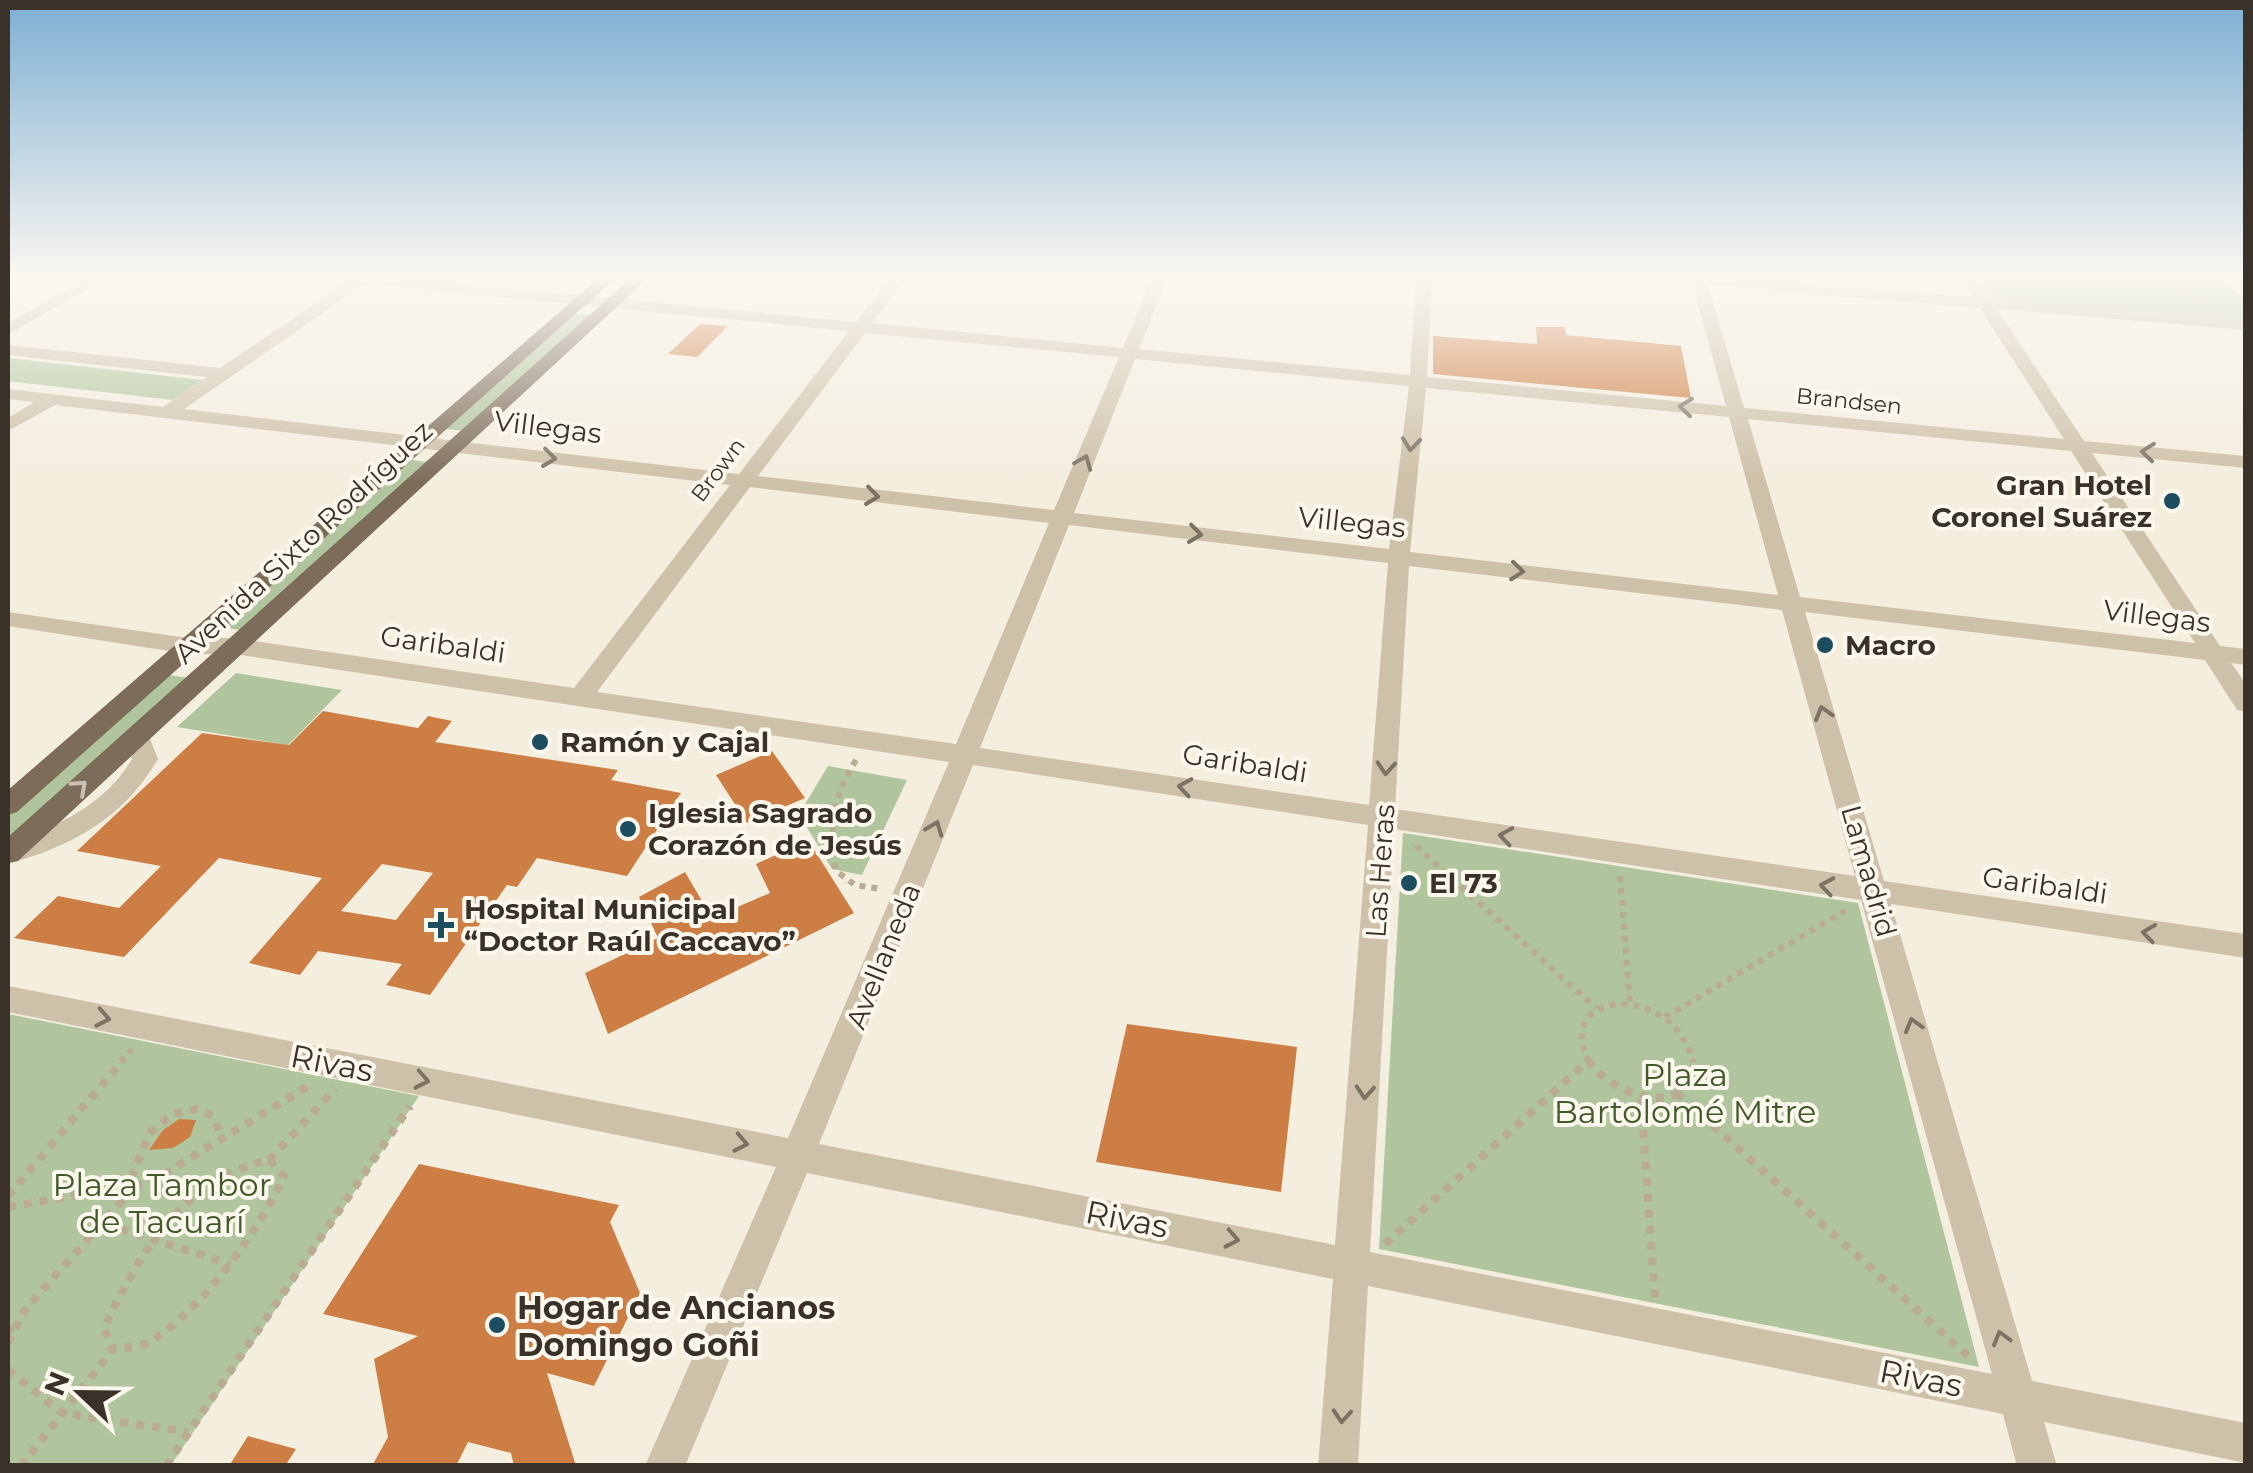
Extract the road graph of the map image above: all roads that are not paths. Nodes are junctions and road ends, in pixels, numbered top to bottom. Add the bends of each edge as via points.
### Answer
1 (263, 346) edge
2 (530, 346) edge
3 (564, 346) edge
4 (846, 346) edge
5 (1054, 346) edge
6 (1132, 346) edge
7 (1420, 346) edge
8 (1714, 346) edge
9 (2013, 346) edge
10 (8, 350) edge
11 (1129, 353) junction
12 (224, 374) junction
13 (1418, 381) junction
14 (8, 394) edge
15 (50, 400) junction
16 (1739, 412) junction
17 (165, 414) junction
18 (8, 426) edge
19 (417, 444) junction
20 (452, 446) junction
21 (2079, 446) junction
22 (2246, 462) edge
23 (741, 480) junction
24 (1061, 519) junction
25 (1400, 558) junction
26 (1790, 602) junction
27 (8, 619) edge
28 (188, 646) junction
29 (234, 646) junction
30 (2211, 652) junction
31 (2246, 657) edge
32 (580, 696) junction
33 (2246, 704) edge
34 (137, 734) joint
35 (963, 753) junction
36 (8, 804) edge
37 (1383, 817) junction
38 (8, 853) edge
39 (1876, 893) junction
40 (2246, 946) edge
41 (8, 999) edge
42 (800, 1155) junction
43 (1354, 1264) junction
44 (2018, 1398) junction
45 (2246, 1443) edge
46 (664, 1466) edge
47 (1338, 1466) edge
48 (2037, 1466) edge

1 - 12 street
2 - 19 main road, Avenida Sixto Rodríguez
3 - 20 main road, Avenida Sixto Rodríguez
4 - 23 street, Brown
5 - 11 street, Brandsen
6 - 11 street, Avellaneda
7 - 13 street, Las Heras
8 - 16 street, Lamadrid
9 - 21 street
10 - 12 street
11 - 13 street, Brandsen
24 -> 11 street, Avellaneda
12 - 17 street
16 -> 13 street, Brandsen
13 -> 25 street, Las Heras
14 - 15 street, Villegas
15 - 17 street, Villegas
15 - 18 street
16 - 21 street, Brandsen
16 - 26 street, Lamadrid
17 - 19 street, Villegas
19 - 20 street, Villegas
19 - 28 main road, Avenida Sixto Rodríguez
20 -> 23 street, Villegas
20 - 29 main road, Avenida Sixto Rodríguez
22 -> 21 street, Brandsen
21 - 30 street
23 -> 24 street, Villegas
23 - 32 street, Brown
24 -> 25 street, Villegas
24 - 35 street, Avellaneda
25 -> 26 street, Villegas
25 -> 37 street, Las Heras
26 - 30 street, Villegas
39 -> 26 street, Lamadrid
27 - 28 street, Garibaldi
28 - 29 street, Garibaldi
28 - 36 main road, Avenida Sixto Rodríguez
29 - 32 street, Garibaldi
29 - 34 main road, Avenida Sixto Rodríguez
30 - 31 street, Villegas
30 - 33 street
32 - 35 street, Garibaldi
38 -> 34 street via 57,839 94,818 134,782 145,760
37 -> 35 street, Garibaldi
42 -> 35 street, Avellaneda
39 -> 37 street, Garibaldi
37 -> 43 street, Las Heras
40 -> 39 street, Garibaldi
44 -> 39 street, Lamadrid
41 -> 42 street, Rivas
42 -> 43 street, Rivas
42 - 46 street, Avellaneda
43 - 44 street, Rivas
43 -> 47 street, Las Heras
44 - 45 street, Rivas
44 - 48 street, Lamadrid

